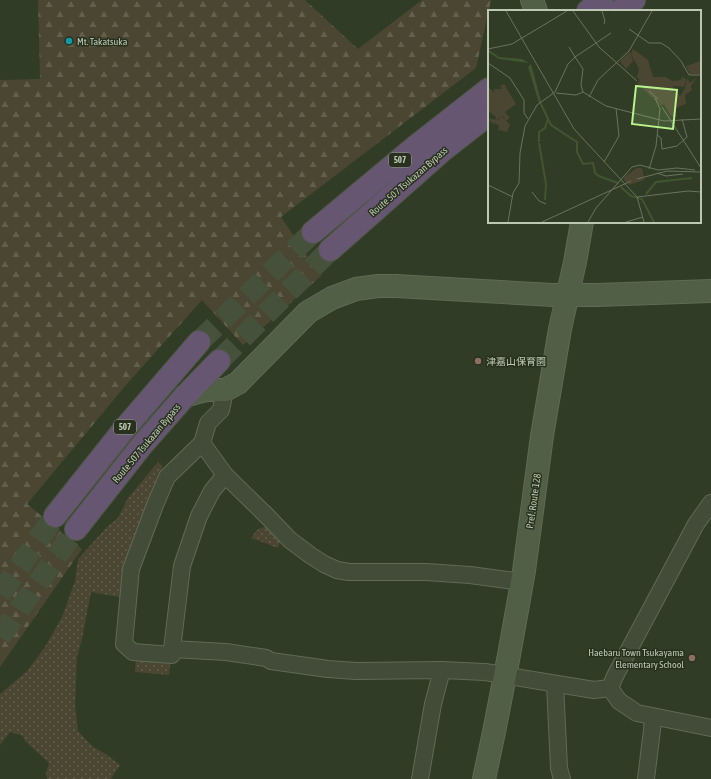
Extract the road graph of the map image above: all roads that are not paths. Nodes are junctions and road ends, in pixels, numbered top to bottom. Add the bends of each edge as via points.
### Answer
1 (532, 0) edge
2 (602, 0) edge
3 (634, 0) edge
4 (536, 10) edge
5 (589, 10) edge
6 (621, 10) edge
7 (488, 90) edge
8 (488, 115) edge
9 (582, 223) edge
10 (313, 232) tunnel mouth
11 (330, 250) tunnel mouth
12 (711, 291) edge
13 (568, 295) junction
14 (199, 342) tunnel mouth
15 (219, 361) tunnel mouth
16 (225, 390) junction
17 (185, 396) junction
18 (202, 443) junction
19 (225, 475) junction
20 (711, 504) edge
21 (55, 516) tunnel mouth
22 (76, 529) tunnel mouth
23 (522, 582) junction
24 (172, 655) dead end
25 (442, 670) junction
26 (505, 675) junction
27 (554, 684) junction
28 (610, 688) junction
29 (652, 717) junction
30 (711, 728) edge
31 (420, 779) edge
32 (484, 779) edge
33 (562, 779) edge
34 (646, 779) edge

1 - 4 main road
2 - 5 highway
3 - 6 highway
7 - 10 highway, Route 507 Tsukazan Bypass / 507
8 - 11 highway, Route 507 Tsukazan Bypass / 507 via 443,150
9 - 13 main road, Pref. Route 128
12 - 13 main road
13 - 16 main road via 396,286 356,289 332,298 308,312 238,382
13 - 23 main road, Pref. Route 128 via 546,414
14 - 21 highway, 507 via 125,428
15 - 17 highway, Route 507 Tsukazan Bypass / 507
16 - 17 main road via 207,390
16 - 18 street via 220,410 208,423
17 - 22 highway, Route 507 Tsukazan Bypass / 507 via 142,445
18 - 19 street
18 - 24 street via 167,477 131,569 124,644 133,652
19 - 23 street via 290,540 337,570 462,574
19 - 25 street via 212,491 199,516 182,566 172,649 226,652 266,658 271,662 328,669
20 - 28 street via 696,524
23 - 26 main road, Pref. Route 128
25 - 26 street
25 - 31 street via 433,704
26 - 27 street
26 - 32 main road, Pref. Route 128
27 - 28 street via 594,690
27 - 33 street
28 - 29 street via 619,701 637,713
29 - 30 street
29 - 34 street

